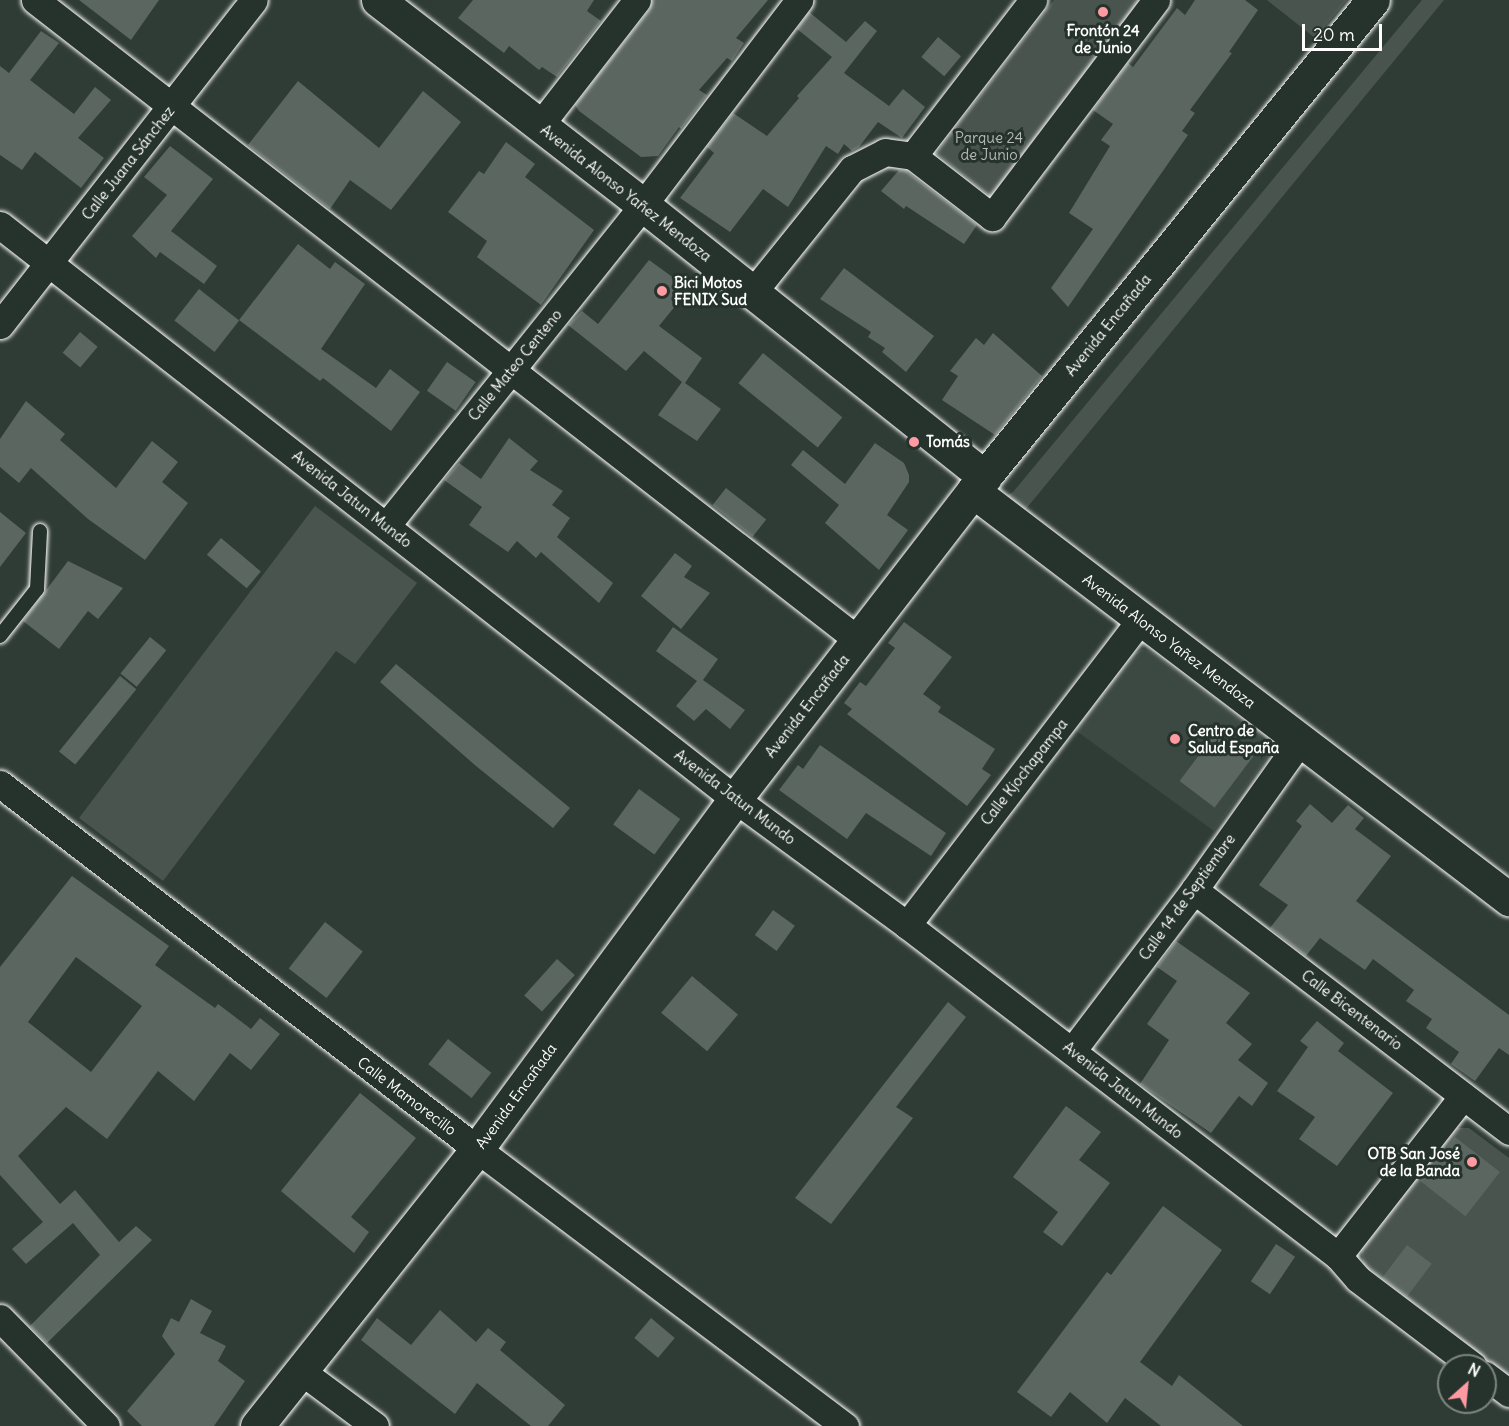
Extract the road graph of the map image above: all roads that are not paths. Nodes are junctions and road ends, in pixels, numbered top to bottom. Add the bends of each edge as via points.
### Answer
1 (35, 0) edge
2 (255, 0) edge
3 (637, 0) edge
4 (799, 0) edge
5 (1033, 0) edge
6 (1156, 0) edge
7 (1373, 0) edge
8 (388, 3) edge
9 (172, 106) junction
10 (540, 125) junction
11 (913, 156) junction
12 (643, 205) junction
13 (0, 225) edge
14 (50, 263) junction
15 (753, 292) junction
16 (0, 326) edge
17 (511, 369) junction
18 (979, 484) junction
19 (386, 525) junction
20 (40, 531) dead end
21 (1142, 619) junction
22 (0, 636) edge
23 (858, 640) junction
24 (1300, 741) junction
25 (0, 783) edge
26 (735, 799) junction
27 (1194, 890) junction
28 (1509, 899) edge
29 (907, 925) junction
30 (1072, 1051) junction
31 (1463, 1095) junction
32 (1509, 1131) edge
33 (477, 1149) junction
34 (1338, 1256) junction
35 (0, 1318) edge
36 (1457, 1354) edge
37 (302, 1371) junction
38 (1497, 1384) edge
39 (1509, 1394) edge
40 (106, 1426) edge
41 (257, 1426) edge
42 (375, 1426) edge
43 (846, 1426) edge

1 - 9 street
2 - 9 street, Calle Juana Sánchez
3 - 10 street
4 - 12 street, Calle Mateo Centeno
5 - 11 street
6 - 11 street via 992,218
7 - 18 main road, Avenida Encañada
8 - 10 main road, Avenida Alonso Yañez Mendoza
9 - 14 street, Calle Juana Sánchez
9 - 17 street
10 - 12 main road, Avenida Alonso Yañez Mendoza
11 - 15 street via 885,152 852,169
12 - 15 main road, Avenida Alonso Yañez Mendoza
12 - 17 street, Calle Mateo Centeno
13 - 14 street, Avenida Jatun Mundo
14 - 16 street, Calle Juana Sánchez
14 - 19 street, Avenida Jatun Mundo
15 - 18 main road, Avenida Alonso Yañez Mendoza
17 - 19 street, Calle Mateo Centeno
17 - 23 street
18 - 21 main road, Avenida Alonso Yañez Mendoza
18 - 23 main road, Avenida Encañada
19 - 26 street, Avenida Jatun Mundo
20 - 22 lane via 37,590
21 - 24 main road, Avenida Alonso Yañez Mendoza
21 - 29 street, Calle Kjochapampa
23 - 26 main road, Avenida Encañada
24 - 27 street, Calle 14 de Septiembre
24 - 28 main road, Avenida Alonso Yañez Mendoza
25 - 33 street, Calle Mamorecillo
26 - 29 street, Avenida Jatun Mundo
26 - 33 main road, Avenida Encañada
27 - 30 street, Calle 14 de Septiembre
27 - 31 street, Calle Bicentenario
29 - 30 street, Avenida Jatun Mundo
30 - 34 street, Avenida Jatun Mundo
31 - 32 street, Calle Bicentenario
31 - 34 street
33 - 37 main road, Avenida Encañada
33 - 43 street, Calle Mamorecillo
34 - 36 street, Avenida Jatun Mundo via 1358,1279
35 - 40 street
37 - 41 main road, Avenida Encañada
37 - 42 street
38 - 39 street

